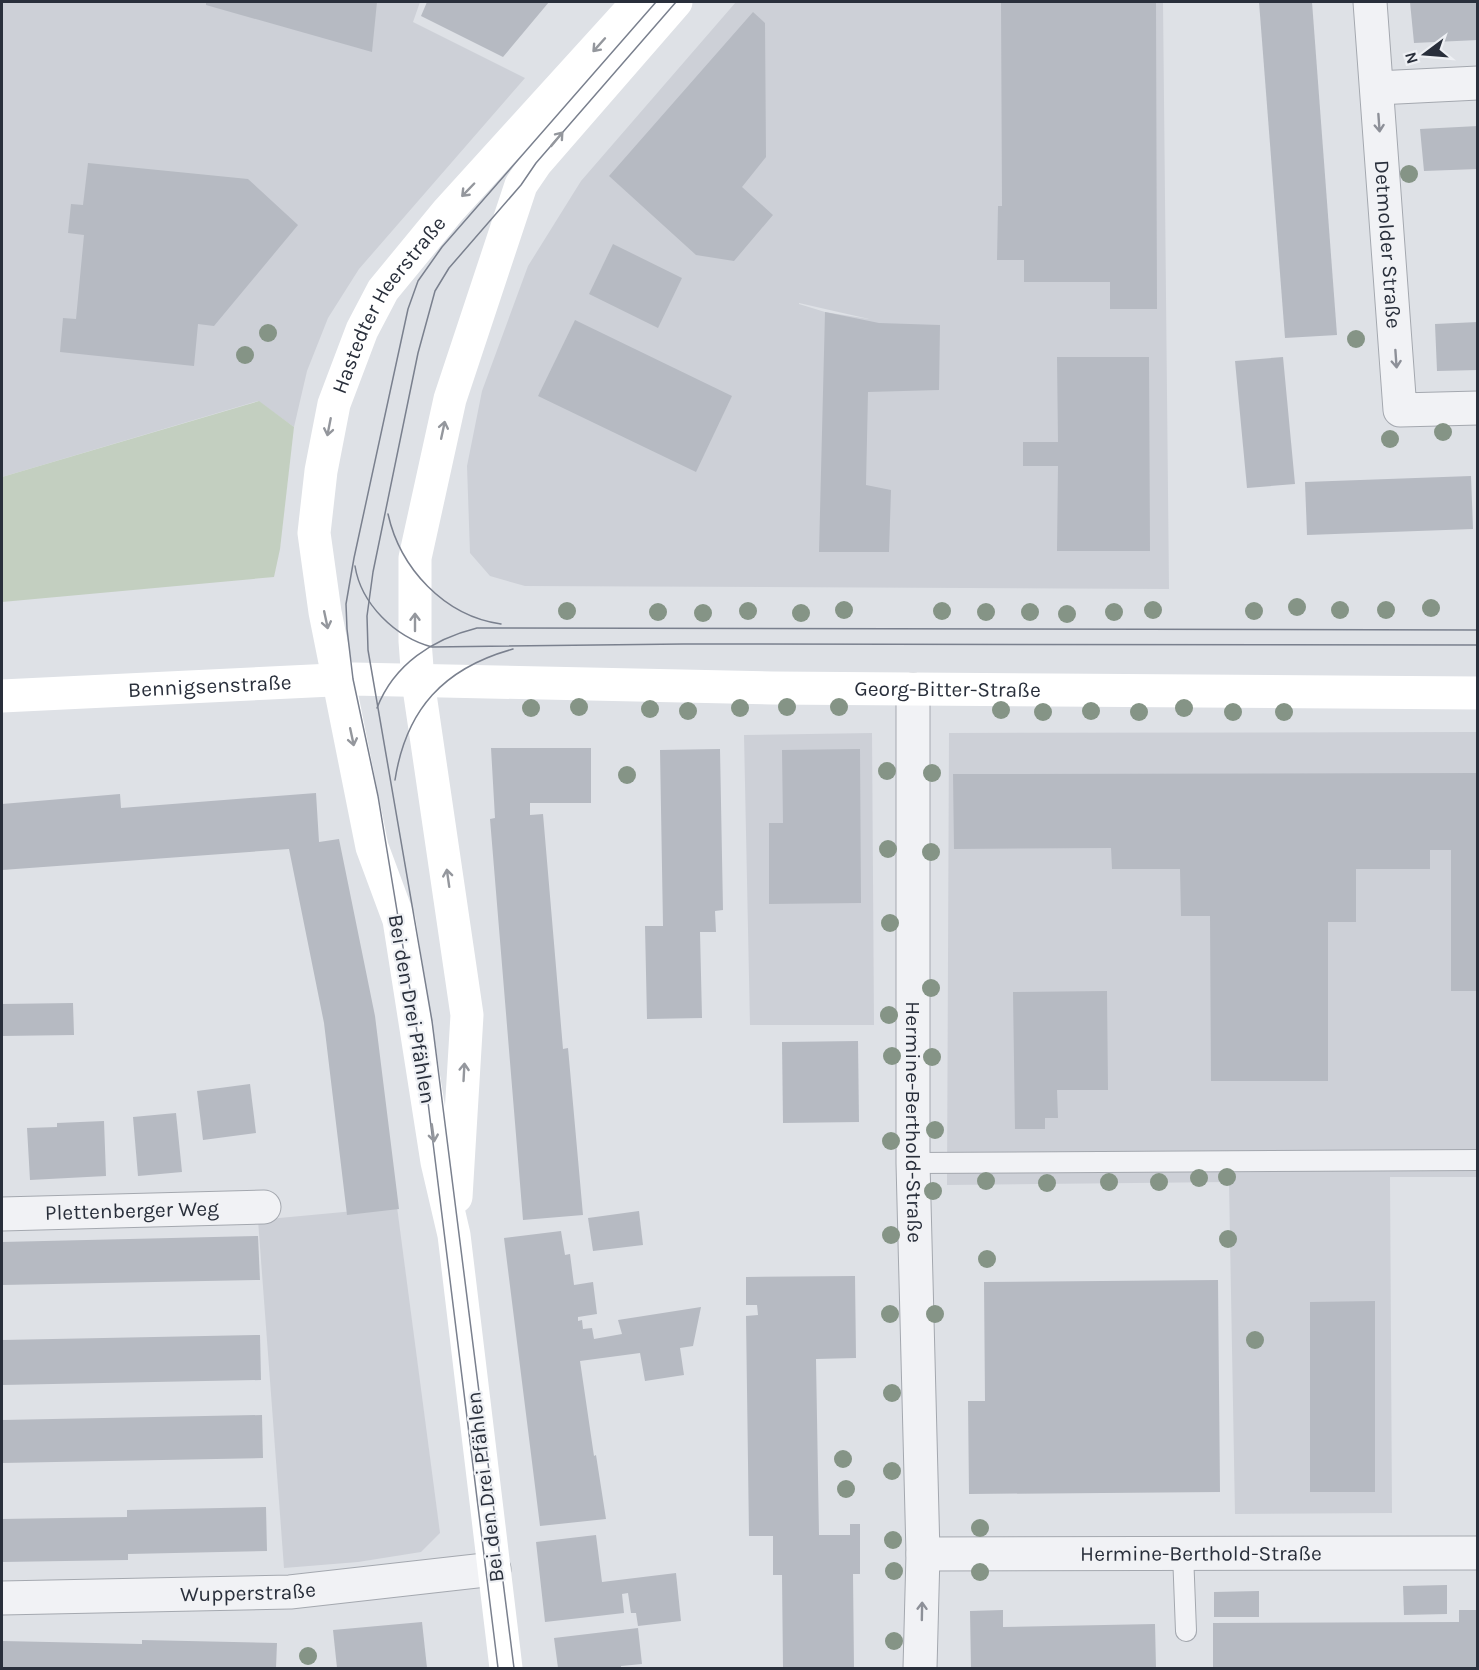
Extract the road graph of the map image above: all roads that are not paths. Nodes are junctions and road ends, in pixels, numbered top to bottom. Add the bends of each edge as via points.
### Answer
1 (638, 2) edge
2 (676, 2) edge
3 (1371, 2) edge
4 (1478, 83) edge
5 (1377, 88) junction
6 (1478, 408) edge
7 (339, 680) junction
8 (418, 681) junction
9 (913, 690) junction
10 (1478, 693) edge
11 (2, 696) edge
12 (1478, 1160) edge
13 (913, 1163) junction
14 (264, 1207) dead end
15 (2, 1214) edge
16 (454, 1235) junction
17 (1184, 1553) junction
18 (1478, 1553) edge
19 (923, 1554) junction
20 (494, 1569) junction
21 (2, 1598) edge
22 (1186, 1630) dead end
23 (506, 1668) edge
24 (920, 1668) edge

1 -> 7 street, Hastedter Heerstraße via 448,211 383,290 362,330 334,404 321,471 315,533 317,570
8 -> 2 street via 415,558 450,399 521,185
3 - 5 street, Detmolder Straße
4 - 5 street
5 -> 6 street, Detmolder Straße via 1400,410
7 - 8 street, Bennigsenstraße
7 - 11 street, Bennigsenstraße
7 -> 16 street, Bei den Drei Pfählen via 372,847 399,920 437,1162
8 - 9 street, Georg-Bitter-Straße
16 -> 8 street, Bei den Drei Pfählen via 467,1015
9 - 10 street, Georg-Bitter-Straße
9 - 13 street, Hermine-Berthold-Straße
12 - 13 lane
13 - 19 street, Hermine-Berthold-Straße
14 - 15 street, Plettenberger Weg
16 - 20 street, Bei den Drei Pfählen
17 - 18 street, Hermine-Berthold-Straße
17 - 19 street, Hermine-Berthold-Straße
17 - 22 lane
24 -> 19 street, Hermine-Berthold-Straße
20 - 21 street, Wupperstraße via 290,1592
20 - 23 street, Bei den Drei Pfählen

